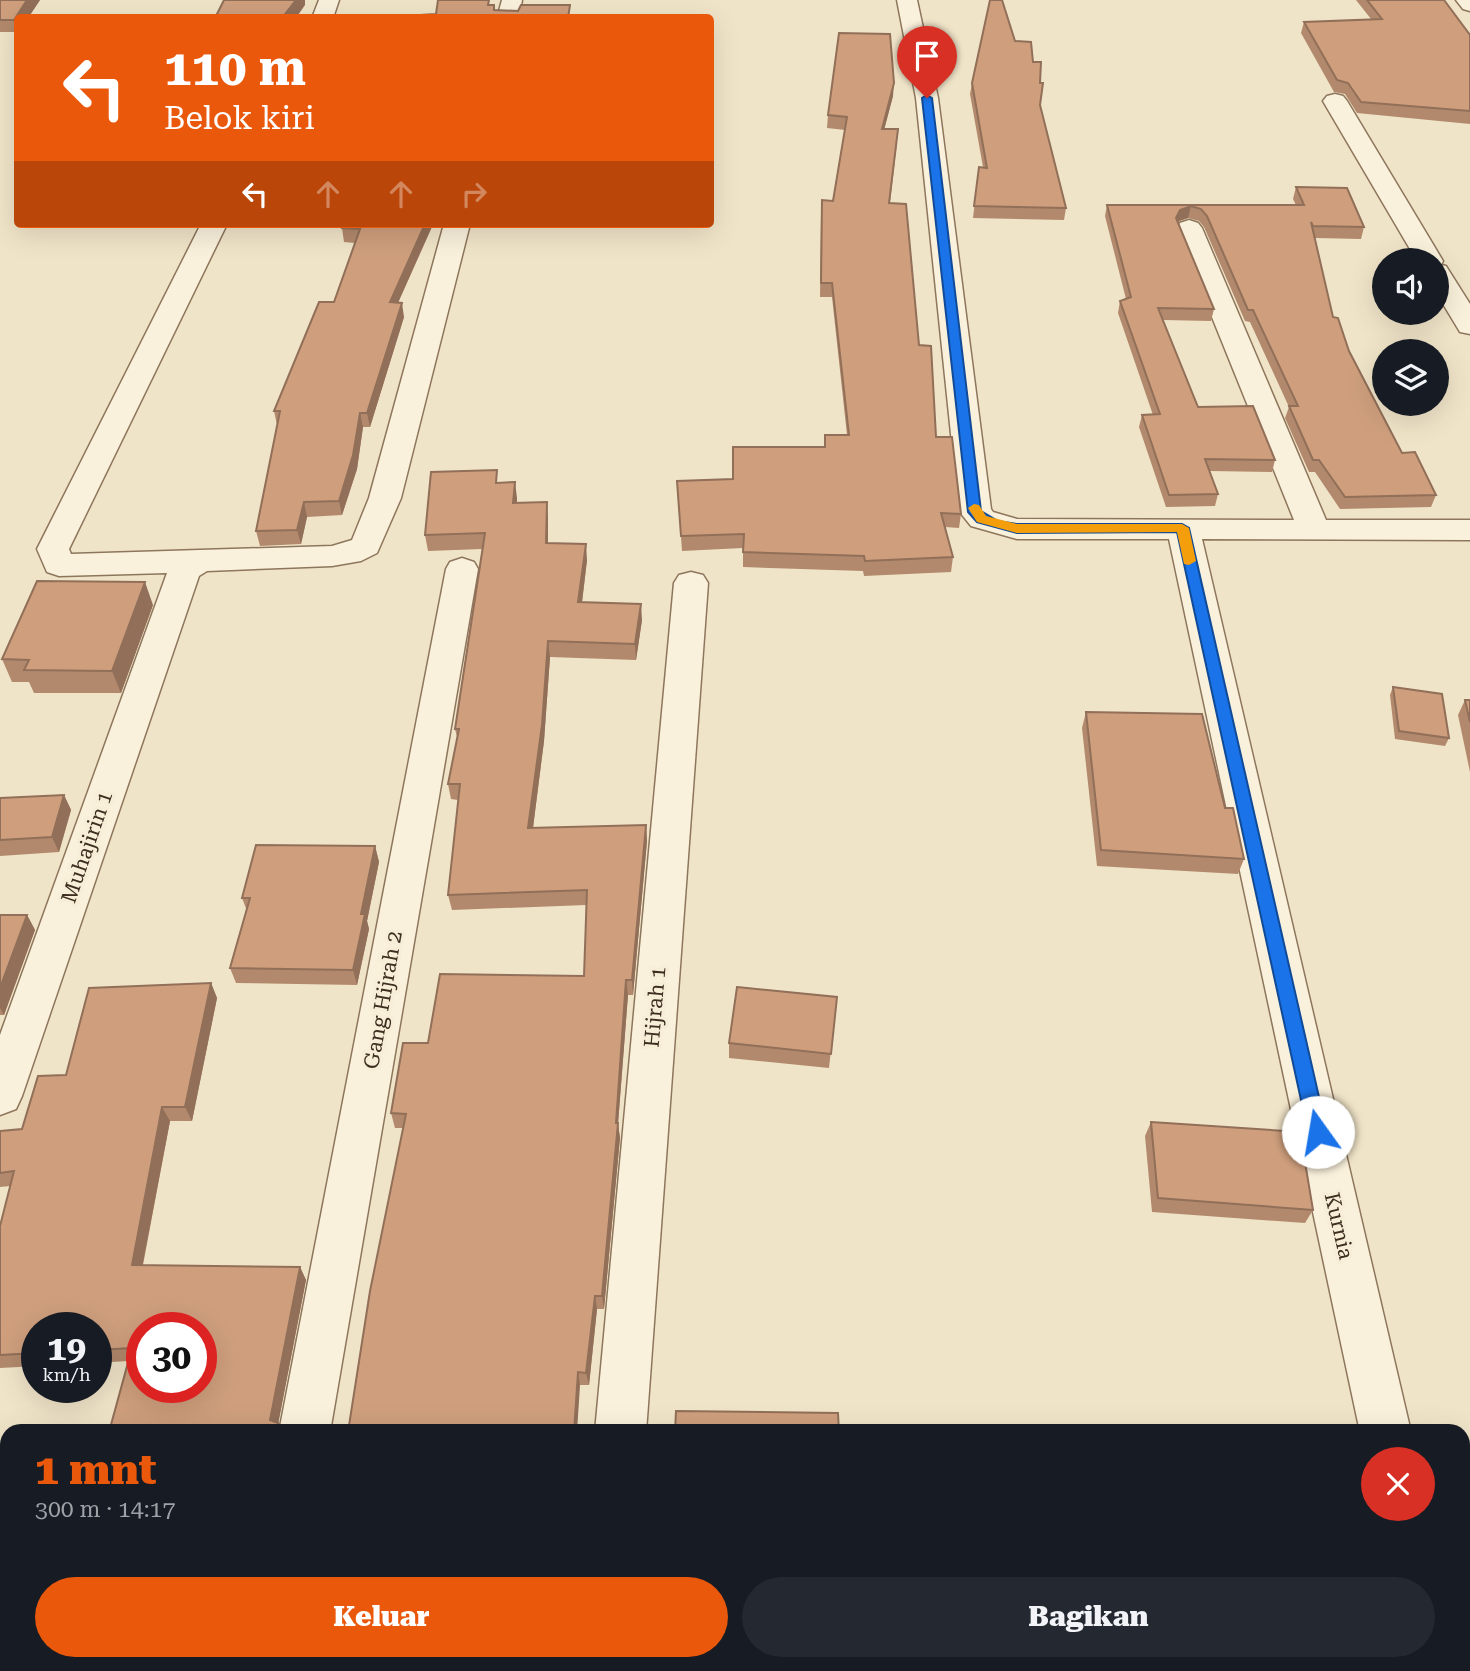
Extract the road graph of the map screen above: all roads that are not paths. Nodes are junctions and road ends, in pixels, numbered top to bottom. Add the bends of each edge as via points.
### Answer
1 (907, 0) edge
2 (1466, 0) edge
3 (1470, 5) edge
4 (1335, 101) edge
5 (212, 228) edge
6 (456, 228) edge
7 (1189, 228) edge
8 (1422, 248) edge
9 (1449, 292) edge
10 (1470, 326) edge
11 (1182, 528) junction
12 (1314, 530) junction
13 (1470, 530) edge
14 (207, 561) junction
15 (461, 569) dead end
16 (691, 583) dead end
17 (0, 1096) edge
18 (305, 1424) edge
19 (621, 1424) edge
20 (1384, 1424) edge

1 - 11 street via 927,98 975,512 995,524 1017,528
2 - 3 street
4 - 8 street
5 - 14 street via 53,549 59,565
6 - 14 street via 384,498 366,546 332,556
7 - 12 street
9 - 10 street
11 - 12 street
11 - 20 street, Kurnia
12 - 13 street
14 - 17 street, Muhajirin 1 via 184,570
15 - 18 street, Gang Hijrah 2
16 - 19 street, Hijrah 1

